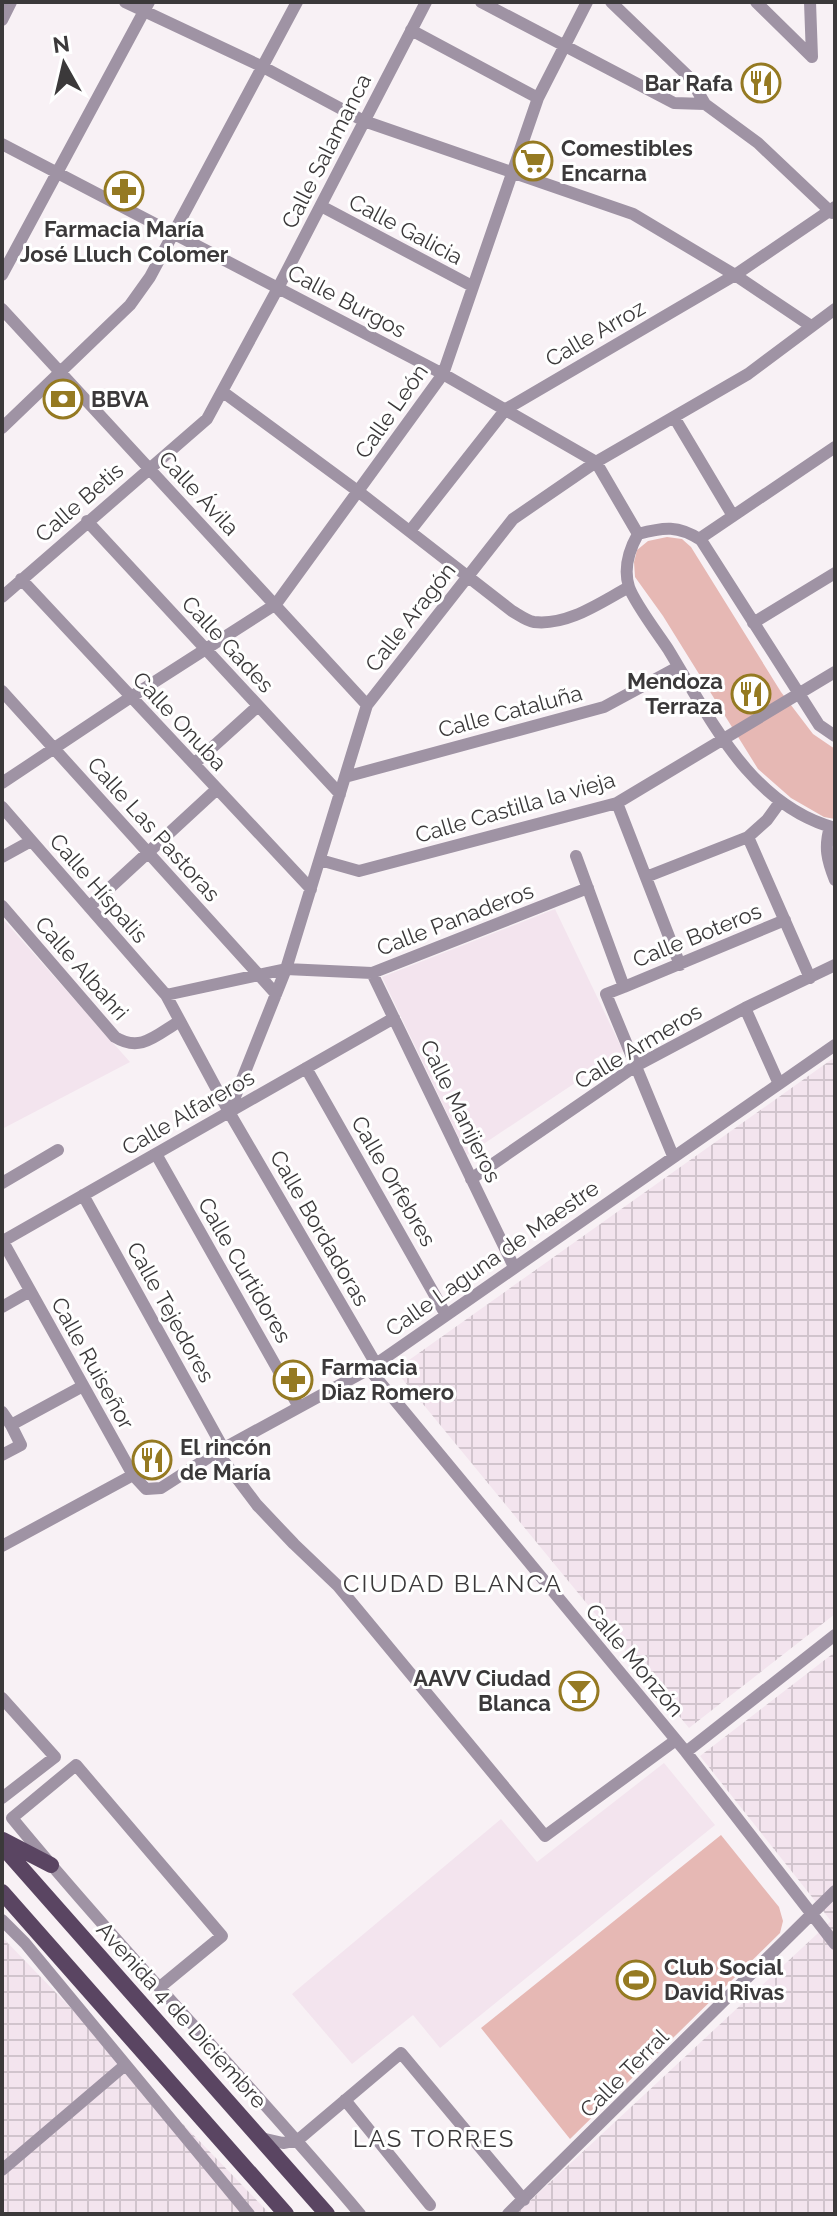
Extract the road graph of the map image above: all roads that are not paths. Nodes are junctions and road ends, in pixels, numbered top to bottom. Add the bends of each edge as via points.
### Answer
1 (11, 2) edge
2 (125, 2) edge
3 (297, 2) edge
4 (426, 2) edge
5 (481, 2) edge
6 (587, 2) edge
7 (611, 2) edge
8 (756, 2) edge
9 (810, 2) edge
10 (147, 7) edge
11 (2, 20) edge
12 (411, 30) junction
13 (565, 46) junction
14 (263, 67) junction
15 (538, 98) junction
16 (705, 104) junction
17 (364, 121) junction
18 (2, 144) edge
19 (58, 172) junction
20 (510, 173) junction
21 (321, 206) junction
22 (833, 211) edge
23 (175, 234) junction
24 (2, 275) edge
25 (735, 275) junction
26 (472, 286) junction
27 (278, 288) junction
28 (2, 309) edge
29 (835, 309) edge
30 (811, 326) junction
31 (61, 372) junction
32 (443, 374) junction
33 (223, 392) junction
34 (506, 409) junction
35 (674, 417) junction
36 (2, 428) edge
37 (835, 447) edge
38 (596, 462) junction
39 (147, 468) junction
40 (359, 492) junction
41 (733, 516) junction
42 (87, 521) junction
43 (410, 531) junction
44 (638, 534) junction
45 (699, 539) junction
46 (835, 573) edge
47 (468, 577) junction
48 (21, 579) junction
49 (629, 587) junction
50 (2, 597) edge
51 (276, 604) junction
52 (753, 623) junction
53 (206, 650) junction
54 (678, 667) junction
55 (835, 672) edge
56 (2, 691) edge
57 (798, 694) junction
58 (131, 697) junction
59 (367, 705) junction
60 (258, 706) junction
61 (835, 736) edge
62 (723, 738) junction
63 (53, 747) junction
64 (194, 764) junction
65 (345, 777) junction
66 (2, 783) edge
67 (217, 789) junction
68 (340, 794) junction
69 (780, 802) junction
70 (617, 803) junction
71 (2, 807) edge
72 (832, 827) edge
73 (748, 837) junction
74 (31, 841) junction
75 (148, 852) junction
76 (576, 856) dead end
77 (2, 857) edge
78 (320, 860) junction
79 (646, 877) junction
80 (835, 880) edge
81 (588, 888) junction
82 (311, 889) junction
83 (2, 906) edge
84 (89, 907) junction
85 (785, 920) junction
86 (680, 965) junction
87 (835, 965) edge
88 (286, 969) junction
89 (372, 973) junction
90 (259, 975) junction
91 (810, 978) junction
92 (624, 987) junction
93 (276, 994) junction
94 (166, 995) junction
95 (745, 1008) junction
96 (394, 1018) junction
97 (180, 1021) junction
98 (835, 1045) edge
99 (634, 1067) junction
100 (306, 1068) junction
101 (779, 1084) junction
102 (229, 1112) junction
103 (58, 1150) dead end
104 (156, 1154) junction
105 (673, 1156) junction
106 (471, 1179) junction
107 (2, 1183) edge
108 (83, 1195) junction
109 (2, 1240) edge
110 (514, 1267) junction
111 (30, 1291) junction
112 (2, 1307) edge
113 (446, 1315) junction
114 (372, 1366) junction
115 (83, 1386) junction
116 (299, 1407) junction
117 (2, 1412) edge
118 (11, 1425) junction
119 (220, 1450) junction
120 (2, 1455) edge
121 (133, 1475) junction
122 (2, 1546) edge
123 (835, 1635) edge
124 (2, 1698) edge
125 (676, 1740) junction
126 (686, 1752) junction
127 (2, 1798) edge
128 (2, 1839) edge
129 (2, 1846) edge
130 (51, 1865) junction
131 (835, 1891) edge
132 (2, 1892) edge
133 (813, 1915) junction
134 (2, 1920) edge
135 (835, 1944) edge
136 (160, 1987) junction
137 (124, 2066) junction
138 (345, 2100) junction
139 (261, 2138) junction
140 (298, 2140) junction
141 (2, 2170) edge
142 (524, 2200) junction
143 (430, 2205) dead end
144 (249, 2214) edge
145 (286, 2214) edge
146 (327, 2214) edge
147 (360, 2214) edge
148 (508, 2214) edge

1 - 11 street
2 - 10 street
3 - 14 street
4 - 12 street, Calle Salamanca
5 - 13 street
6 - 13 street, Calle León
7 - 16 street via 690,78
8 - 9 street via 812,57
10 - 14 street
10 - 19 street
12 - 15 street
12 - 17 street, Calle Salamanca
13 - 15 street, Calle León
13 - 16 street via 674,103
14 - 17 street
14 - 23 street
15 - 20 street, Calle León
16 - 22 street via 758,143
17 - 20 street
17 - 21 street, Calle Salamanca
18 - 19 street, Calle Burgos
19 - 23 street, Calle Burgos
19 - 24 street
20 - 25 street via 633,214
20 - 26 street, Calle León
21 - 26 street, Calle Galicia
21 - 27 street, Calle Salamanca
22 - 25 street, Calle Arroz
23 - 27 street, Calle Burgos
23 - 31 street via 130,305
25 - 30 street
25 - 34 street, Calle Arroz
26 - 32 street, Calle León
27 - 32 street, Calle Burgos
27 - 33 street, Calle Salamanca
28 - 31 street, Calle Ávila
29 - 30 street, Calle Aragón
30 - 35 street, Calle Aragón via 748,374
31 - 36 street
31 - 39 street, Calle Ávila
32 - 34 street, Calle Burgos
32 - 40 street, Calle León
33 - 39 street, Calle Salamanca via 207,419
33 - 40 street
34 - 38 street, Calle Burgos
34 - 43 street, Calle Arroz
35 - 38 street, Calle Aragón
35 - 41 street
37 - 41 street
38 - 44 street, Calle Burgos
38 - 47 street, Calle Aragón via 513,519
39 - 42 street, Calle Betis
39 - 51 street, Calle Ávila
40 - 43 street
40 - 51 street, Calle León
41 - 45 street
42 - 48 street, Calle Betis
42 - 53 street, Calle Gades
43 - 47 street
44 - 45 street via 660,528 686,530
44 - 49 street via 627,554
45 - 52 street
46 - 52 street
47 - 49 street via 532,622 563,619
47 - 59 street, Calle Aragón
48 - 50 street, Calle Betis
48 - 58 street, Calle Onuba
49 - 54 street
51 - 53 street
51 - 59 street, Calle Ávila
52 - 57 street
53 - 58 street
53 - 60 street, Calle Gades
54 - 62 street
54 - 65 street, Calle Cataluña via 604,707
55 - 57 street, Calle Castilla la vieja
56 - 63 street, Calle Las Pastoras
57 - 61 street via 819,725
57 - 62 street, Calle Castilla la vieja
58 - 63 street
58 - 64 street, Calle Onuba
59 - 65 street, Calle Aragón
60 - 64 street
60 - 68 street, Calle Gades
62 - 69 street via 748,773
62 - 70 street, Calle Castilla la vieja
63 - 66 street
63 - 75 street, Calle Las Pastoras
64 - 67 street, Calle Onuba
65 - 68 street, Calle Aragón
67 - 75 street
67 - 82 street, Calle Onuba
68 - 78 street, Calle Aragón
69 - 72 street
69 - 73 street
70 - 78 street, Calle Castilla la vieja via 359,871
70 - 79 street
71 - 74 street, Calle Híspalis
72 - 80 street via 825,843
73 - 79 street
73 - 85 street
74 - 77 street
74 - 84 street, Calle Híspalis
75 - 84 street
75 - 90 street, Calle Las Pastoras
76 - 81 street
78 - 82 street, Calle Aragón
79 - 86 street
81 - 89 street, Calle Panaderos
81 - 92 street
82 - 88 street, Calle Aragón
83 - 97 street, Calle Albahri via 115,1037 128,1045 141,1044
84 - 94 street, Calle Híspalis
85 - 86 street, Calle Boteros
85 - 91 street
86 - 92 street, Calle Boteros
87 - 91 street, Calle Armeros
88 - 89 street, Calle Panaderos
88 - 90 street, Calle Panaderos
88 - 93 street, Calle Aragón
89 - 96 street, Calle Manijeros
90 - 93 street, Calle Las Pastoras
90 - 94 street, Calle Panaderos
91 - 95 street, Calle Armeros
92 - 99 street via 606,994
93 - 102 street, Calle Aragón
94 - 97 street, Calle Híspalis
95 - 99 street, Calle Armeros
95 - 101 street
96 - 100 street, Calle Alfareros
96 - 106 street, Calle Manijeros
97 - 102 street, Calle Bordadoras
98 - 101 street, Calle Laguna de Maestre
99 - 105 street
99 - 106 street, Calle Armeros
100 - 102 street, Calle Alfareros
100 - 113 street, Calle Orfebres
101 - 105 street, Calle Laguna de Maestre
102 - 104 street, Calle Alfareros
102 - 114 street, Calle Bordadoras
103 - 107 street
104 - 108 street, Calle Alfareros
104 - 116 street, Calle Curtidores
105 - 110 street, Calle Laguna de Maestre
106 - 110 street, Calle Manijeros
108 - 109 street, Calle Alfareros
108 - 119 street, Calle Tejedores
109 - 111 street, Calle Ruiseñor
110 - 113 street, Calle Laguna de Maestre
111 - 112 street
111 - 115 street, Calle Ruiseñor
113 - 114 street, Calle Laguna de Maestre
114 - 116 street, Calle Laguna de Maestre
114 - 125 street, Calle Monzón
115 - 118 street
115 - 121 street, Calle Ruiseñor
116 - 119 street, Calle Laguna de Maestre
117 - 118 street
118 - 120 street via 21,1445
119 - 121 street, Calle Laguna de Maestre via 161,1488 146,1489
119 - 125 street, Calle Tejedores via 257,1505 338,1586 545,1836
121 - 122 street
123 - 126 street
124 - 127 street via 55,1757
125 - 126 street, Calle Monzón
126 - 133 street, Calle Monzón
128 - 130 main road
129 - 139 main road, Avenida 4 de Diciembre
130 - 136 street
130 - 136 street via 12,1818 76,1765 222,1936
131 - 133 street, Calle Terral
132 - 145 main road
133 - 135 street, Calle Monzón
133 - 142 street, Calle Terral
134 - 137 street
136 - 140 street
137 - 141 street
137 - 144 street
138 - 140 street
138 - 142 street via 401,2053
138 - 143 street
139 - 140 street
139 - 146 main road, Avenida 4 de Diciembre
140 - 147 street
142 - 148 street, Calle Terral

